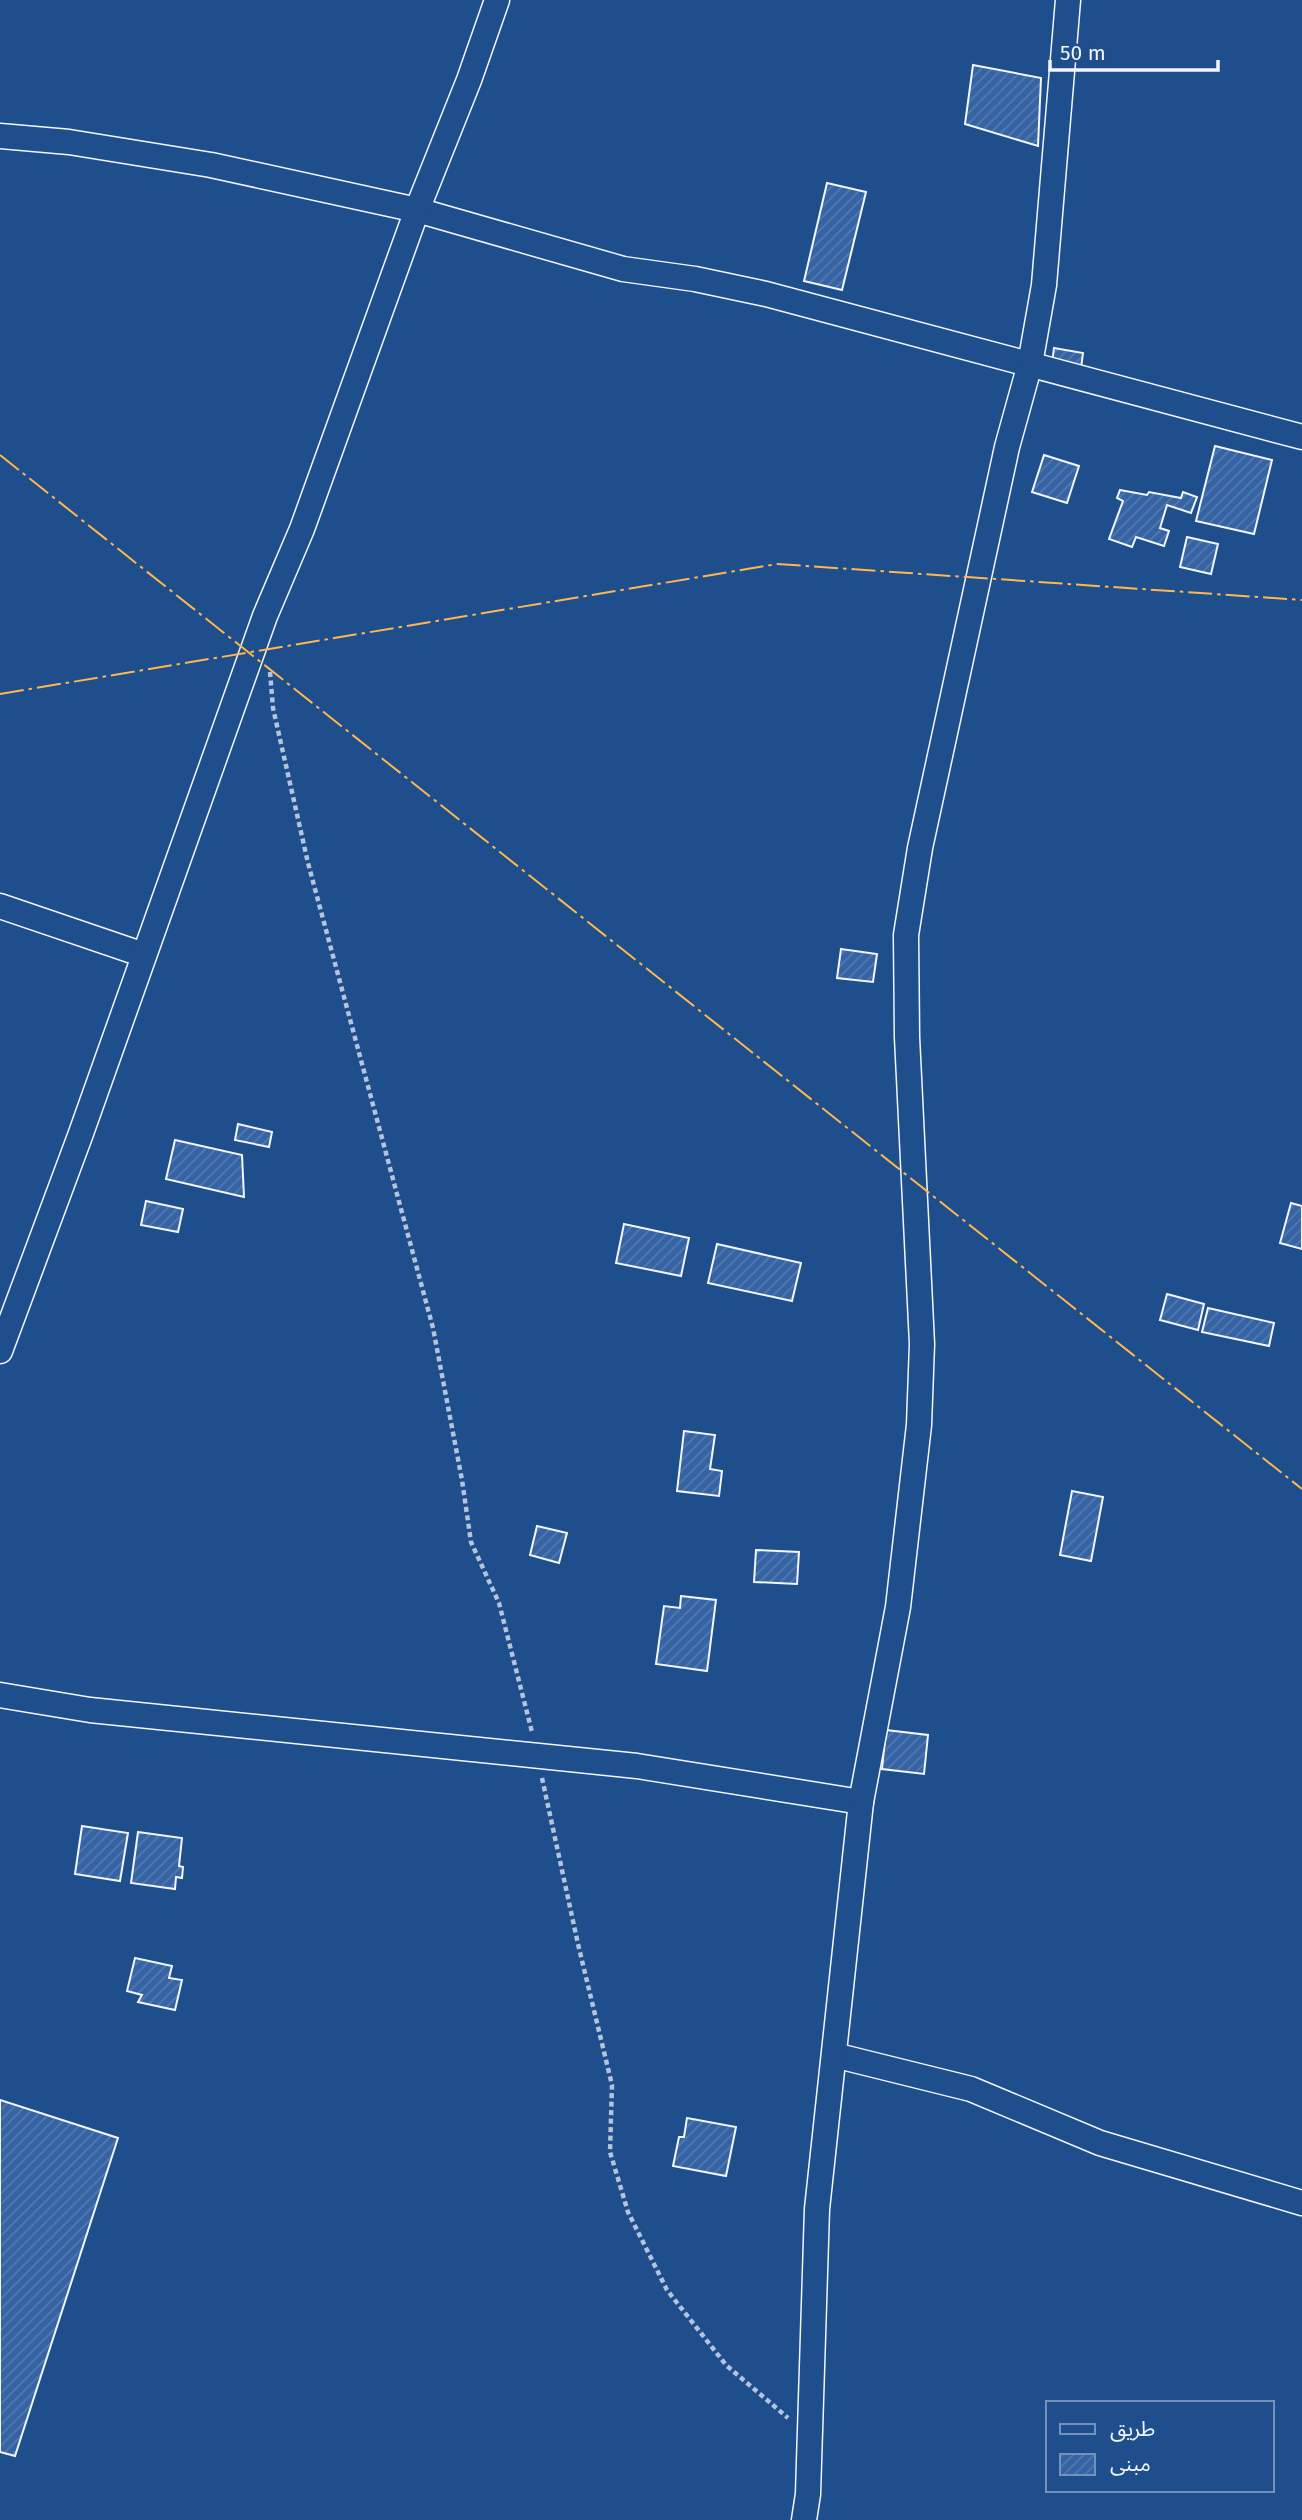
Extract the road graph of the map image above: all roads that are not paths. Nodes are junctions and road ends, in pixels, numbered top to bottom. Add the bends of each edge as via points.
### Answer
1 (497, 0) edge
2 (1068, 0) edge
3 (0, 136) edge
4 (417, 210) junction
5 (1030, 364) junction
6 (1302, 437) edge
7 (0, 906) edge
8 (144, 955) junction
9 (0, 1351) edge
10 (0, 1695) edge
11 (861, 1802) junction
12 (834, 2055) junction
13 (1302, 2203) edge
14 (804, 2520) edge

1 - 4 street
2 - 5 street via 1044,285
3 - 4 street via 211,165
4 - 5 street via 623,270 766,294
4 - 8 street
5 - 6 street
5 - 11 street via 1007,447 923,835 906,935 922,1344 919,1425 898,1607
7 - 8 street
8 - 9 street
10 - 11 street via 90,1710 636,1766
11 - 12 street
12 - 13 street via 971,2089 1100,2143
12 - 14 street via 817,2209

